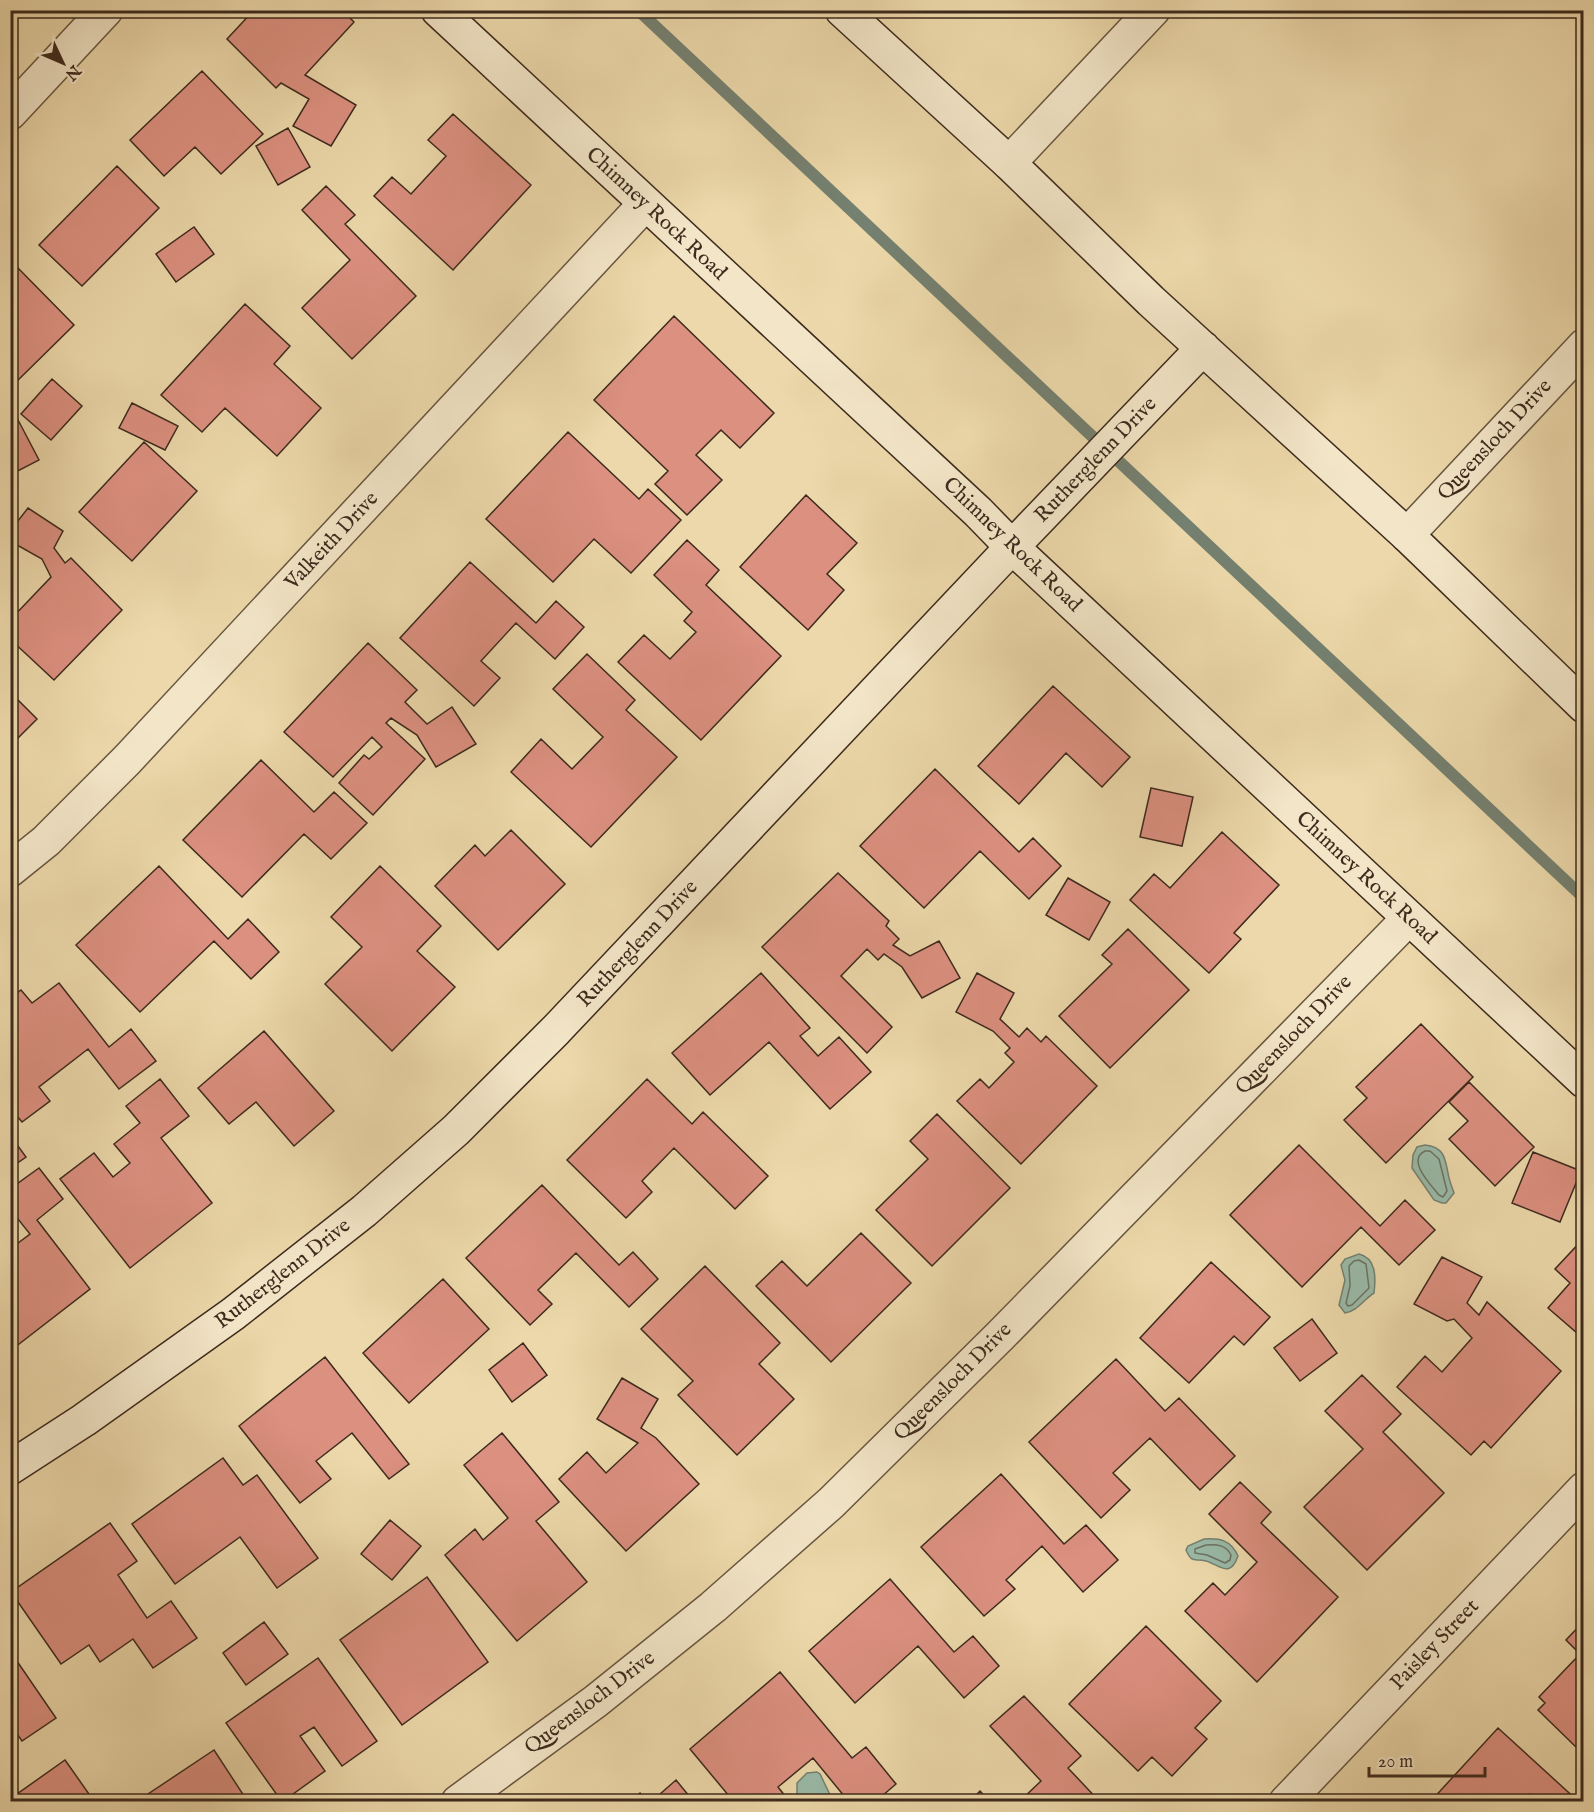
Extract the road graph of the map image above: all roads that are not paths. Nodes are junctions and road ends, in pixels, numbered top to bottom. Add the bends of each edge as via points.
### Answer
1 (106, 10) edge
2 (438, 10) edge
3 (842, 10) edge
4 (1153, 10) edge
5 (10, 112) edge
6 (1009, 163) junction
7 (645, 204) junction
8 (1584, 346) edge
9 (1203, 348) junction
10 (1407, 535) junction
11 (1012, 547) junction
12 (1584, 706) edge
13 (10, 870) edge
14 (1409, 918) junction
15 (1584, 1081) edge
16 (10, 1468) edge
17 (1584, 1489) edge
18 (458, 1802) edge
19 (1286, 1802) edge

1 - 5 street
2 - 7 street, Chimney Rock Road
3 - 6 street
4 - 6 street
6 - 9 street
7 - 11 street, Chimney Rock Road
7 - 13 street, Valkeith Drive via 127,760 46,841
8 - 10 street, Queensloch Drive
9 - 10 street
9 - 11 street, Rutherglenn Drive
10 - 12 street
11 - 14 street, Chimney Rock Road
11 - 16 street, Rutherglenn Drive via 556,1030 456,1130 364,1211 232,1314
14 - 15 street, Chimney Rock Road
14 - 18 street, Queensloch Drive via 831,1503 704,1614 596,1701
17 - 19 street, Paisley Street

